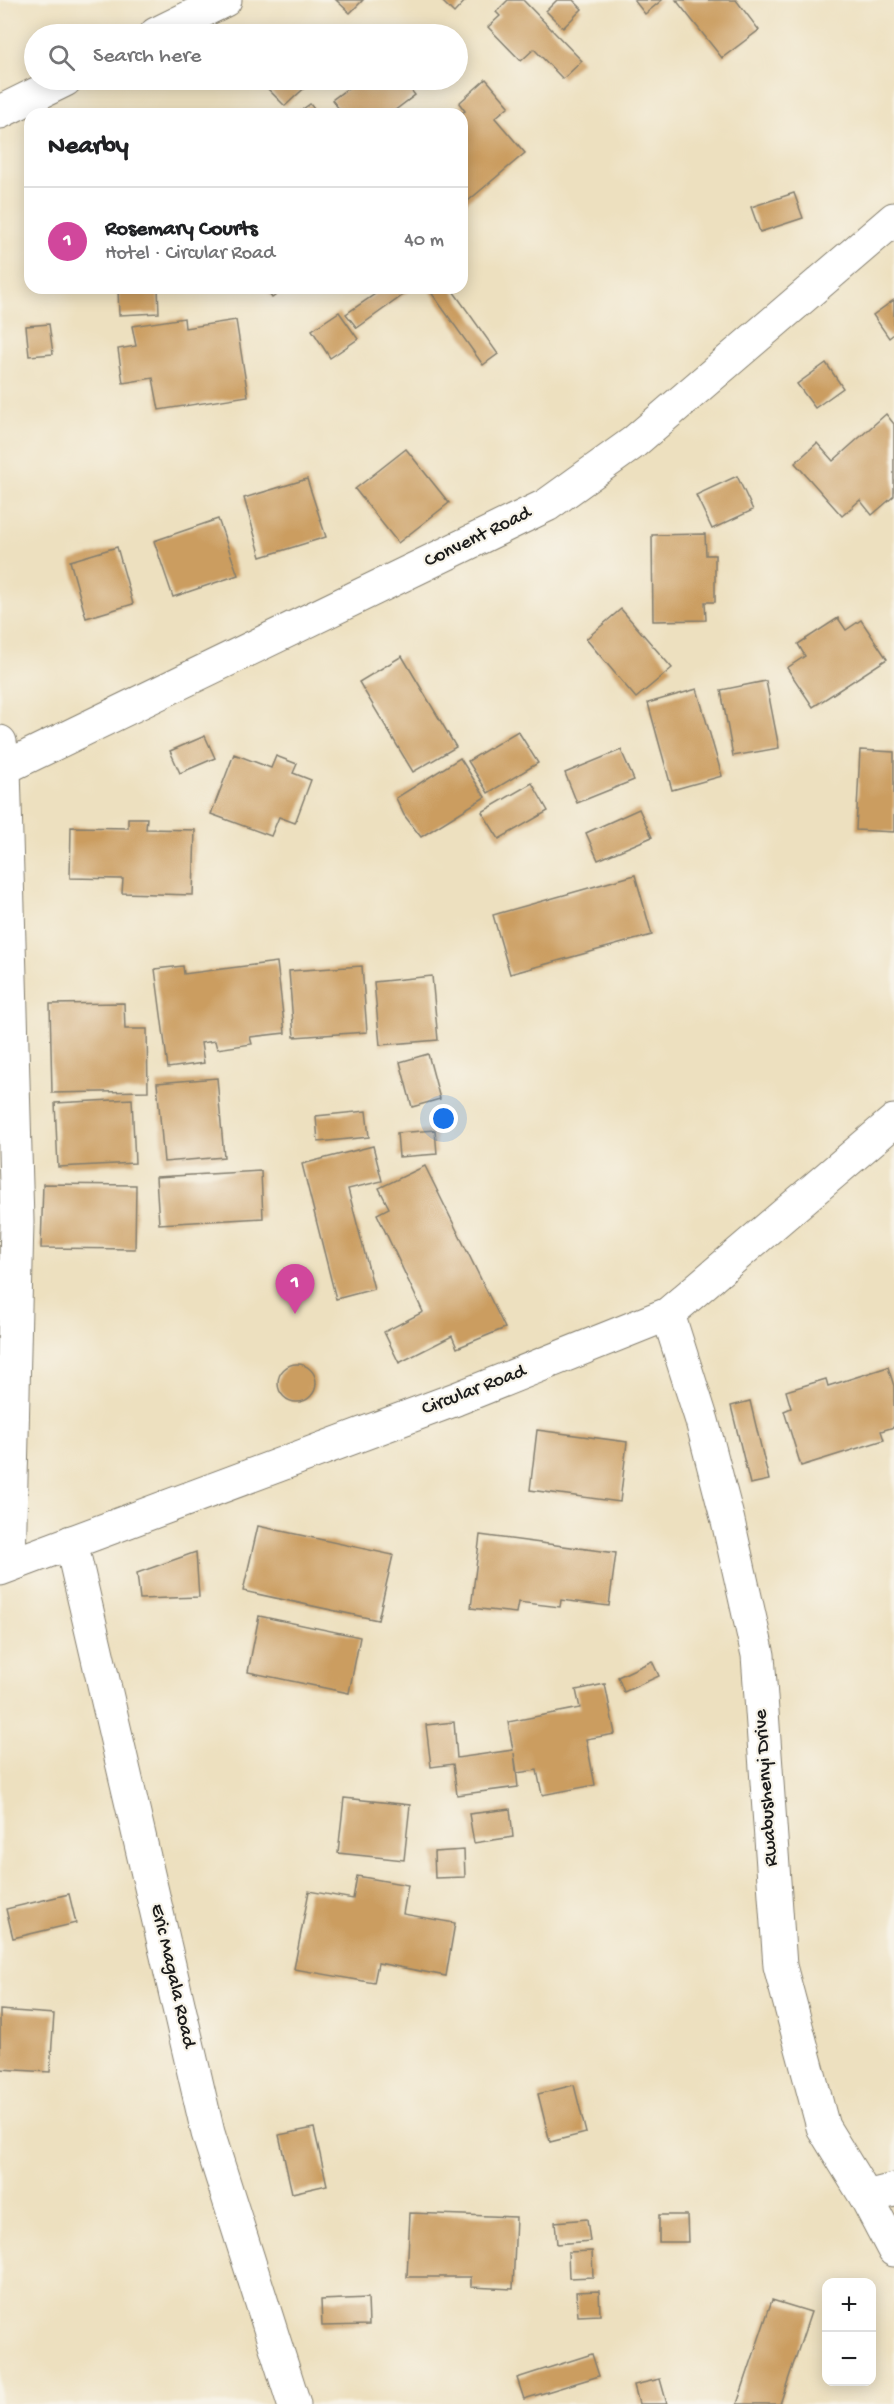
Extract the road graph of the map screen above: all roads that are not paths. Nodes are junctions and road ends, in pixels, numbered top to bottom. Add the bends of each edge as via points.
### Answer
1 (225, 0) edge
2 (176, 24) edge
3 (45, 90) edge
4 (0, 112) edge
5 (894, 219) edge
6 (2, 755) edge
7 (894, 1120) edge
8 (668, 1314) junction
9 (71, 1542) junction
10 (4, 1567) edge
11 (880, 2193) edge
12 (894, 2250) edge
13 (294, 2404) edge

1 - 2 street
3 - 4 street
5 - 6 street, Convent Road via 633,443 547,505
6 - 10 street via 17,1221
7 - 8 street, Circular Road
8 - 9 street, Circular Road via 456,1399
8 - 11 street, Rwabushenyi Drive via 702,1420 758,1655 780,1966 823,2127
9 - 10 street, Circular Road
9 - 13 street, Eric Magala Road via 208,2133
11 - 12 street, Rwabushenyi Drive

